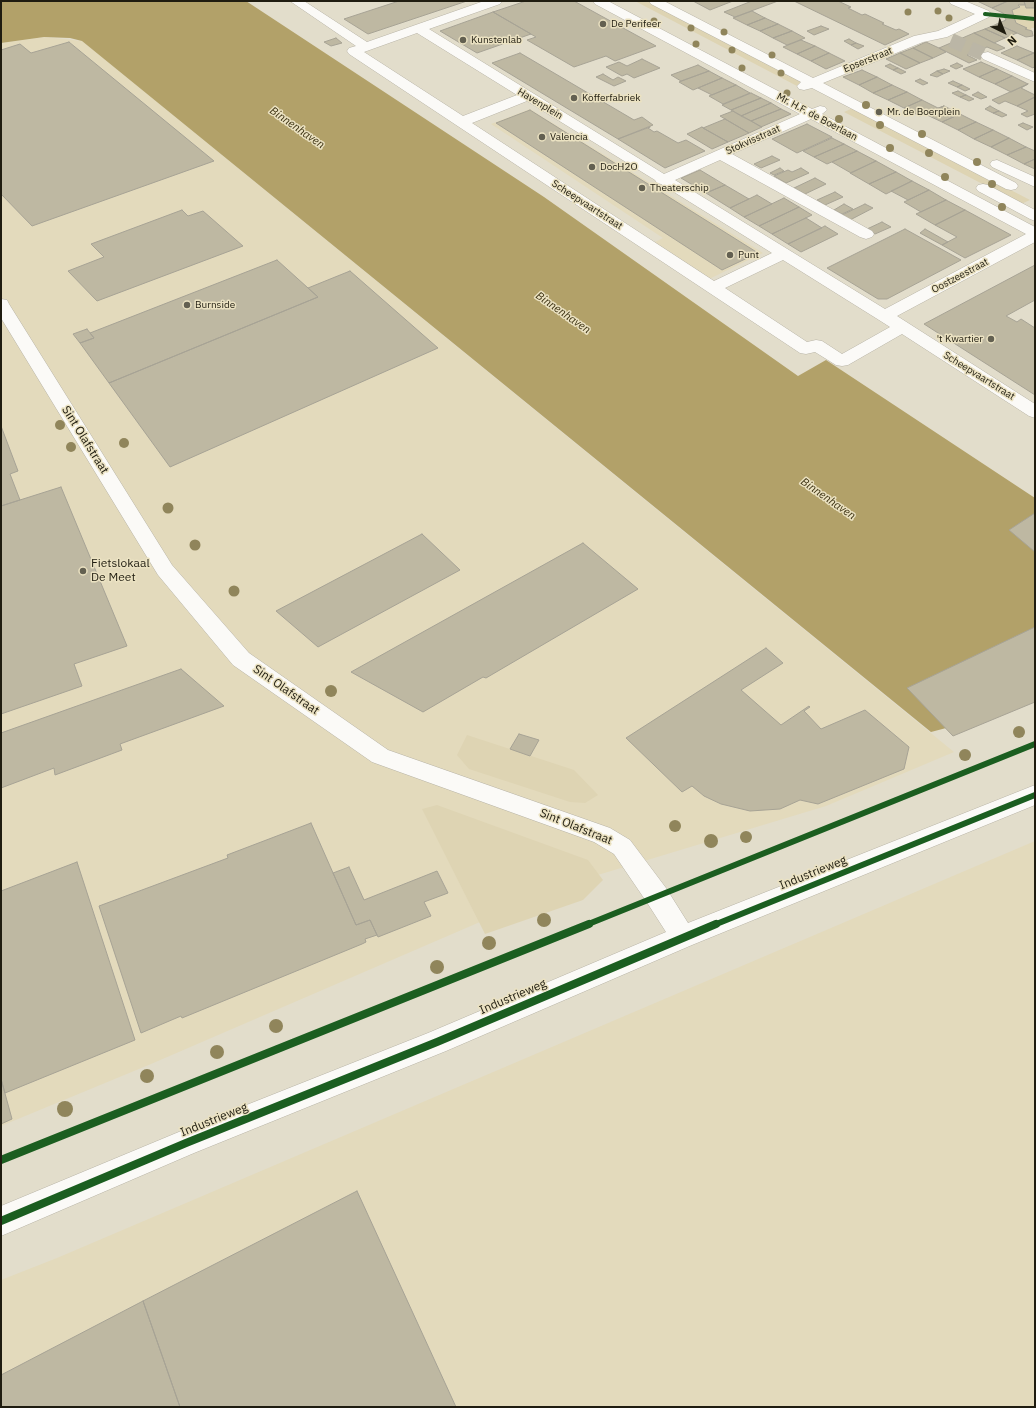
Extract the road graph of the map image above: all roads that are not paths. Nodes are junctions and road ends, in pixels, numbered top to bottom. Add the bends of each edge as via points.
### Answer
1 (296, 1) edge
2 (496, 1) edge
3 (599, 1) edge
4 (678, 1) edge
5 (956, 1) edge
6 (650, 6) edge
7 (418, 28) junction
8 (365, 46) junction
9 (988, 56) tunnel mouth
10 (734, 57) dead end
11 (826, 77) junction
12 (1035, 78) edge
13 (812, 83) junction
14 (793, 88) joint
15 (527, 96) junction
16 (812, 103) junction
17 (836, 105) junction
18 (461, 122) junction
19 (720, 154) junction
20 (662, 180) junction
21 (973, 183) dead end
22 (1035, 183) edge
23 (1021, 192) dead end
24 (1035, 216) edge
25 (866, 234) dead end
26 (1035, 235) edge
27 (783, 254) junction
28 (713, 288) junction
29 (1, 304) edge
30 (884, 316) junction
31 (902, 327) junction
32 (1035, 412) edge
33 (1035, 795) edge
34 (683, 937) junction
35 (1, 1221) edge

1 - 8 street
2 - 7 street
3 - 16 street, Mr. H.F. de Boerlaan
4 - 11 street
5 - 11 street, Epserstraat via 986,14 946,37 919,39
6 - 10 street, Mr. H.F. de Boerlaan
6 - 13 street, Mr. H.F. de Boerlaan
7 - 8 street
7 - 15 street, Havenplein
8 - 18 street, Scheepvaartstraat via 354,51
9 - 12 street
11 - 13 street, Epserstraat
11 - 22 street
13 - 14 street, Epserstraat
13 - 17 street, Mr. H.F. de Boerlaan
14 - 16 street, Mr. H.F. de Boerlaan
15 - 18 street
15 - 20 street, Havenplein
16 - 17 street, Mr. H.F. de Boerlaan
16 - 19 street, Stokvisstraat
16 - 26 street, Mr. H.F. de Boerlaan
17 - 23 street, Mr. H.F. de Boerlaan
18 - 28 street, Scheepvaartstraat
19 - 20 street, Stokvisstraat
19 - 25 street
20 - 27 street, Scheepvaartstraat
21 - 24 street
26 - 30 street, Oostzeestraat
27 - 28 street
27 - 30 street, Scheepvaartstraat
28 - 31 street, Scheepvaartstraat via 806,349 816,344 842,361
29 - 34 street, Sint Olafstraat via 165,570 241,659 380,756 602,835 622,847
30 - 31 street, Scheepvaartstraat
31 - 32 street, Scheepvaartstraat
33 - 34 street, Industrieweg
34 - 35 street, Industrieweg via 437,1042

